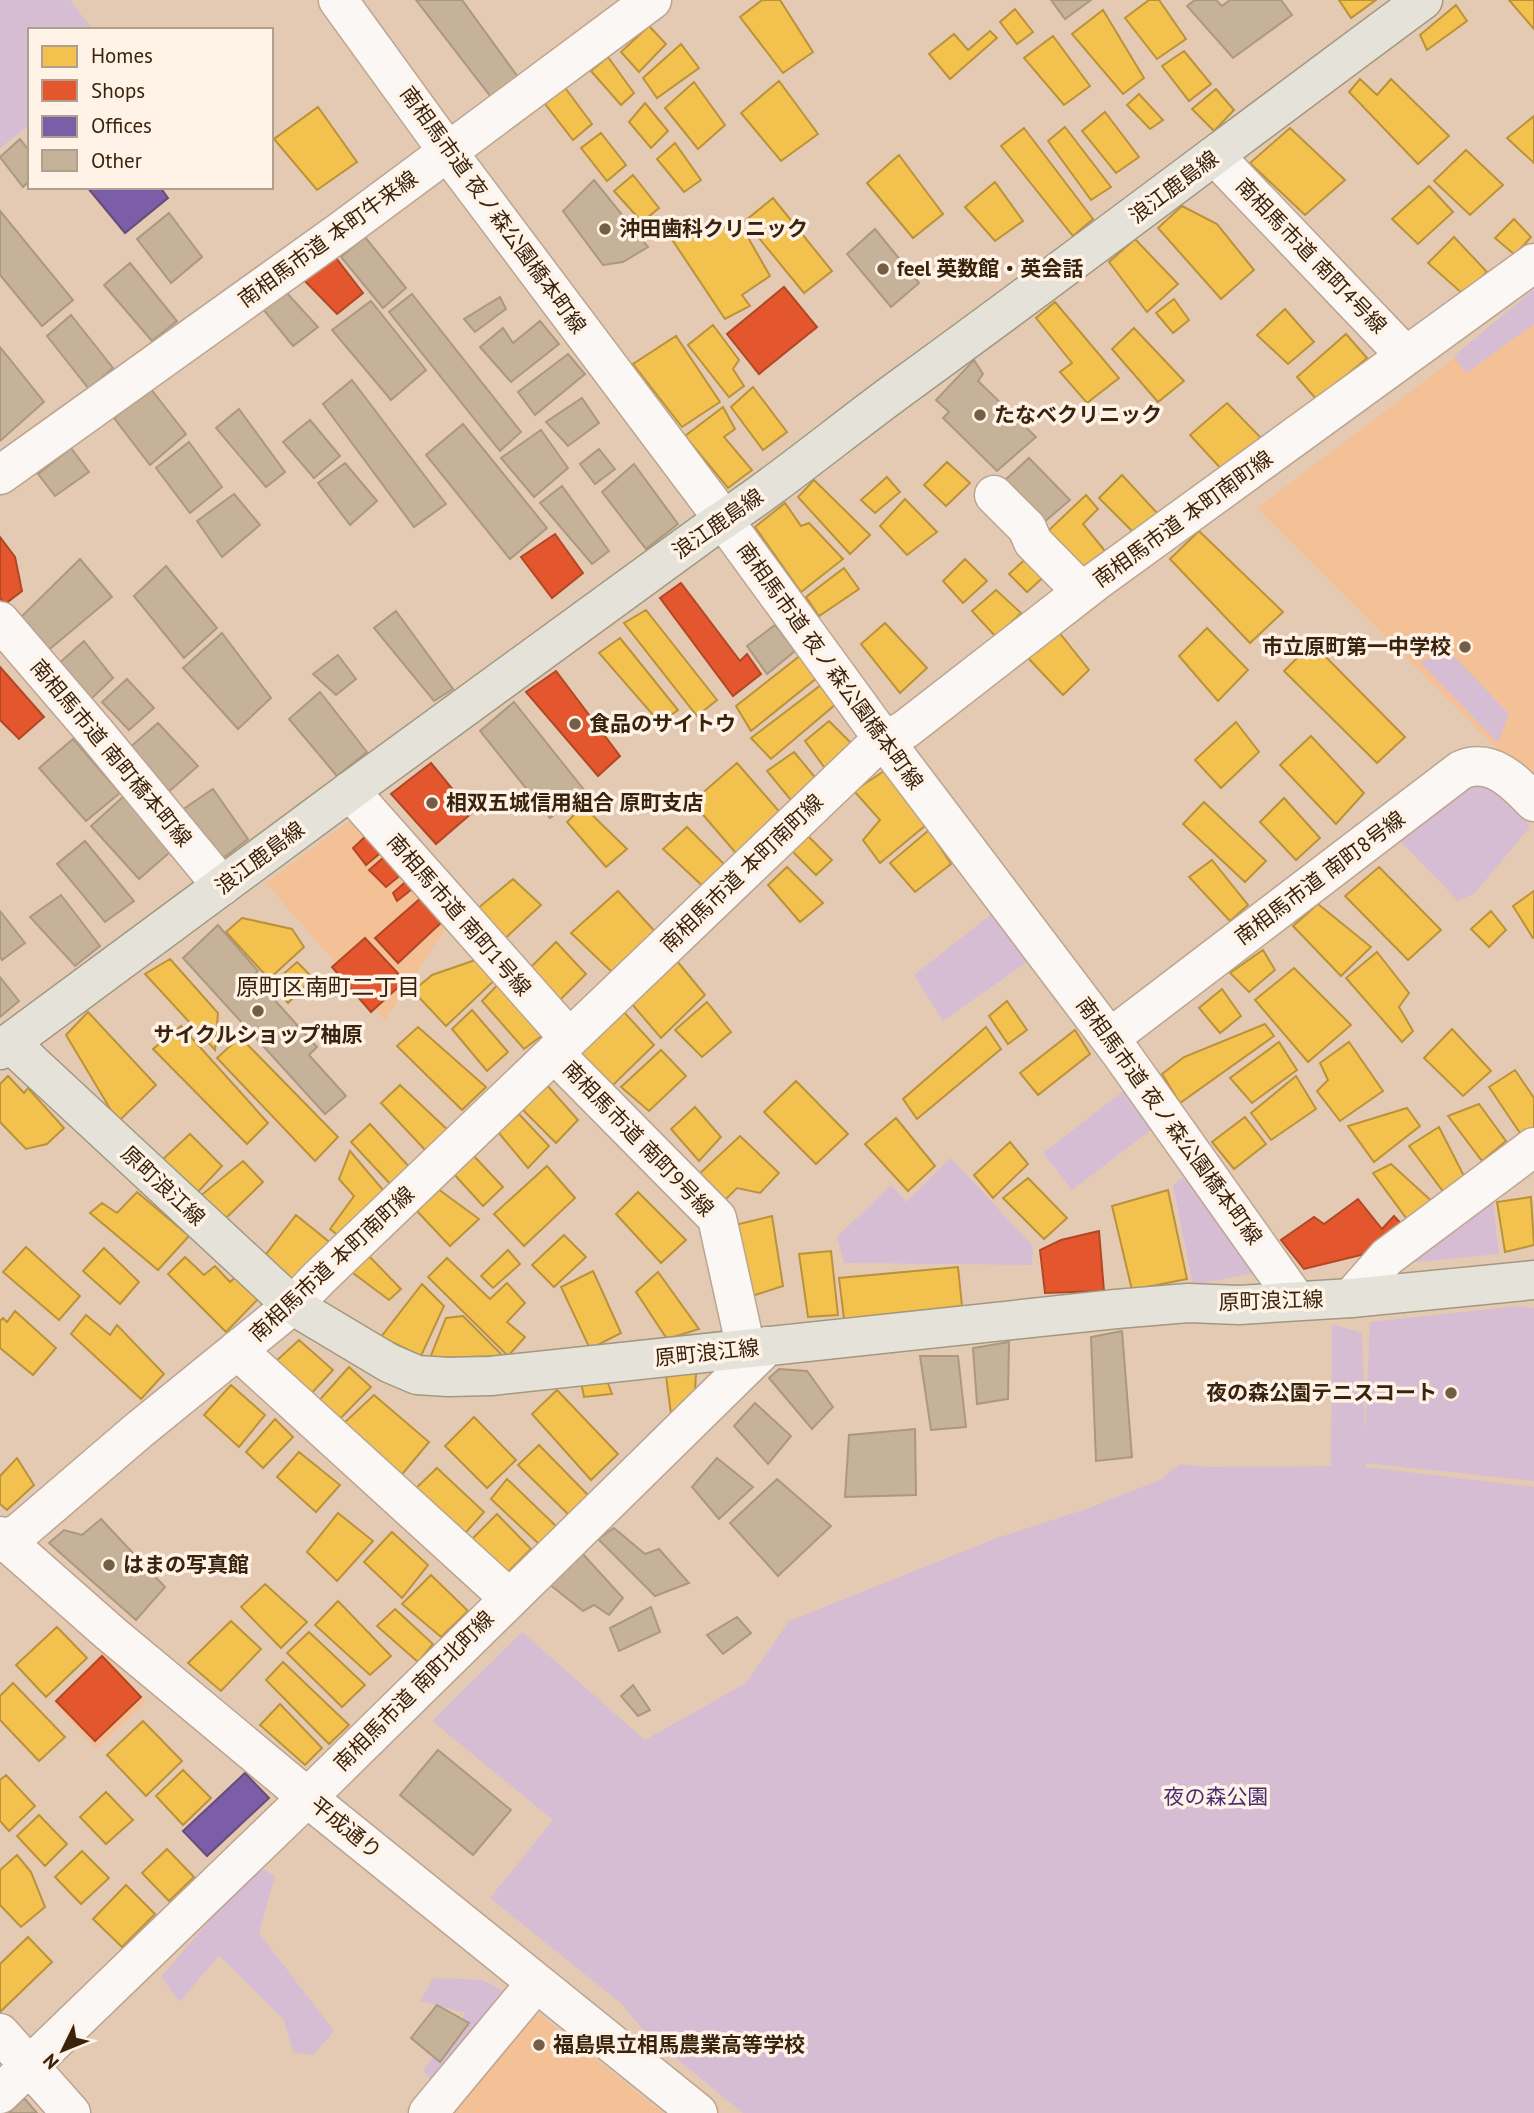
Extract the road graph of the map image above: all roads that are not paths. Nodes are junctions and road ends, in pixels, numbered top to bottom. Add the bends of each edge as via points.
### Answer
1 (338, 0) edge
2 (652, 0) edge
3 (1423, 0) edge
4 (448, 151) junction
5 (1215, 156) junction
6 (1534, 263) edge
7 (1406, 356) junction
8 (0, 475) edge
9 (993, 495) dead end
10 (723, 520) junction
11 (1082, 592) junction
12 (0, 621) edge
13 (884, 740) junction
14 (349, 790) junction
15 (1534, 802) edge
16 (222, 886) junction
17 (1110, 1038) junction
18 (561, 1045) junction
19 (5, 1046) edge
20 (1534, 1147) edge
21 (1534, 1280) edge
22 (1351, 1298) junction
23 (1296, 1300) junction
24 (294, 1304) junction
25 (757, 1348) junction
26 (237, 1350) junction
27 (2, 1540) edge
28 (509, 1598) junction
29 (307, 1796) junction
30 (536, 1983) junction
31 (0, 2033) edge
32 (30, 2064) junction
33 (0, 2094) edge
34 (71, 2113) edge
35 (428, 2113) edge
36 (698, 2113) edge

1 - 4 street, 南相馬市道 夜ノ森公園橋本町線
2 - 4 street, 南相馬市道 本町牛来線
3 - 5 main road, 浪江鹿島線
4 - 8 street, 南相馬市道 本町牛来線
4 - 10 street, 南相馬市道 夜ノ森公園橋本町線
5 - 7 street, 南相馬市道 南町4号線
5 - 10 main road, 浪江鹿島線
6 - 7 street, 南相馬市道 本町南町線
7 - 11 street, 南相馬市道 本町南町線
9 - 11 street
10 - 13 street, 南相馬市道 夜ノ森公園橋本町線
10 - 14 main road, 浪江鹿島線
11 - 13 street, 南相馬市道 本町南町線 via 944,701
12 - 16 street, 南相馬市道 南町橋本町線
13 - 17 street, 南相馬市道 夜ノ森公園橋本町線
13 - 18 street, 南相馬市道 本町南町線
14 - 16 main road, 浪江鹿島線
14 - 18 street, 南相馬市道 南町1号線
15 - 17 street, 南相馬市道 南町8号線 via 1506,774 1481,767 1461,770
16 - 19 main road, 浪江鹿島線
17 - 23 street, 南相馬市道 夜ノ森公園橋本町線
18 - 24 street, 南相馬市道 本町南町線
18 - 25 street, 南相馬市道 南町9号線 via 716,1218
19 - 24 main road, 原町浪江線
20 - 22 street via 1387,1257
21 - 22 main road, 原町浪江線
22 - 23 main road, 原町浪江線
23 - 25 main road, 原町浪江線 via 1116,1309
24 - 25 main road, 原町浪江線 via 345,1338 417,1375 491,1376
24 - 26 street, 南相馬市道 本町南町線
25 - 28 street, 南相馬市道 南町北町線
26 - 27 street, 南相馬市道 本町南町線 via 20,1532
26 - 28 street
27 - 29 street, 平成通り
28 - 29 street, 南相馬市道 南町北町線
29 - 30 street, 平成通り
29 - 32 street, 南相馬市道 南町北町線
30 - 35 street
30 - 36 street, 平成通り
31 - 32 street
32 - 33 street, 南相馬市道 南町北町線
32 - 34 street

